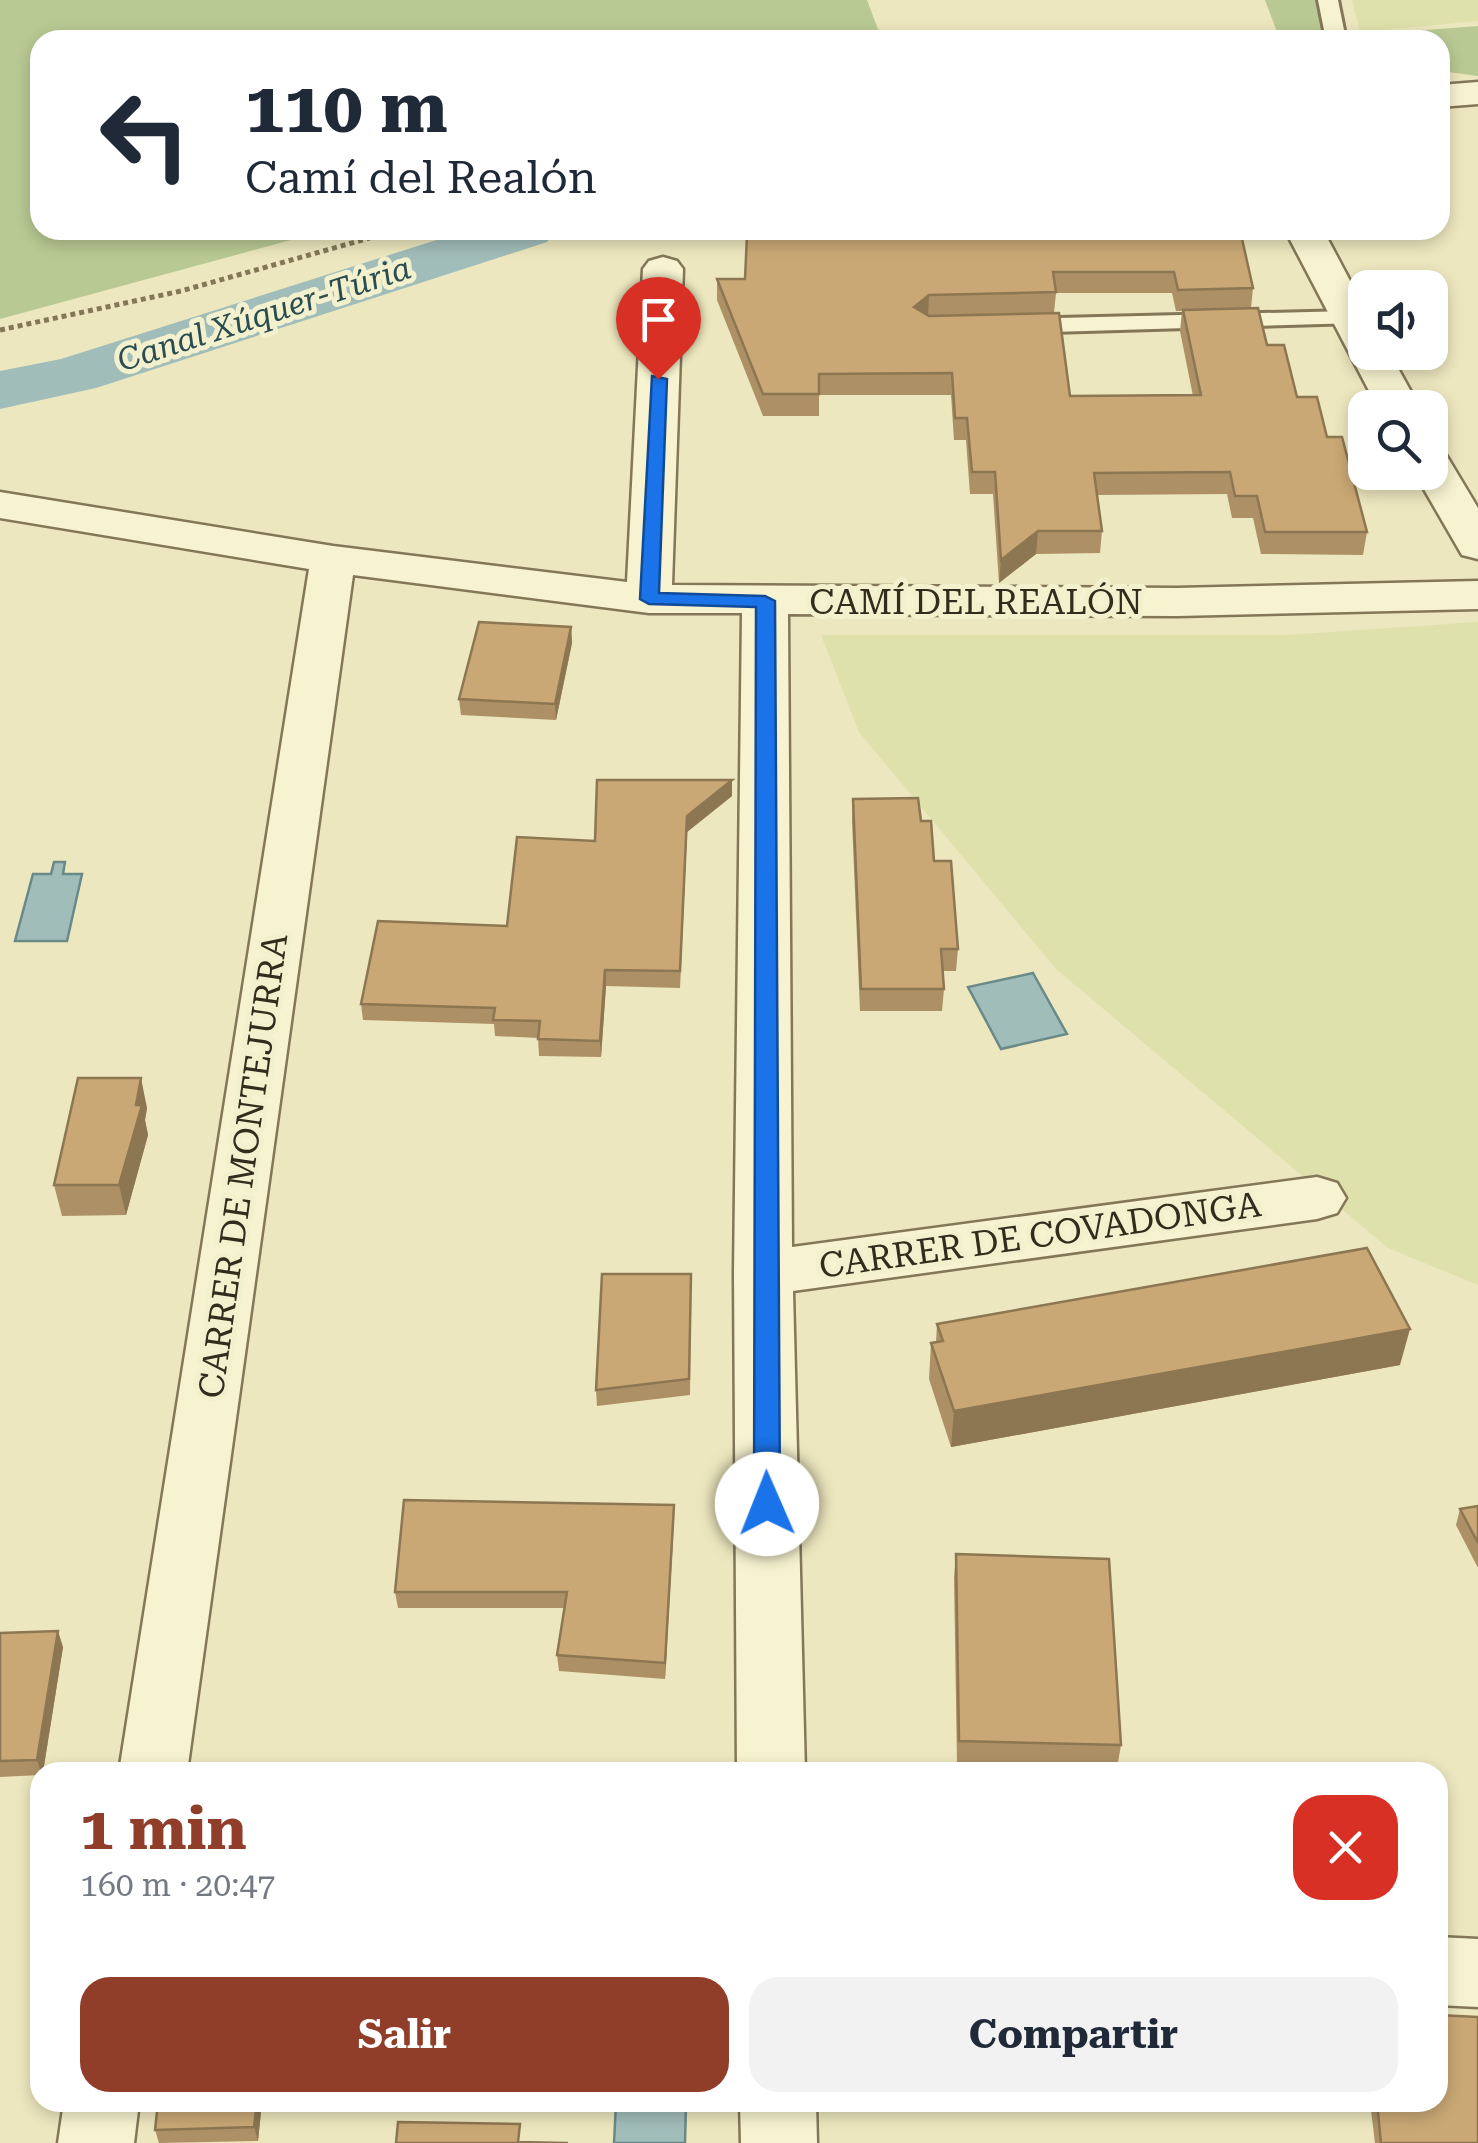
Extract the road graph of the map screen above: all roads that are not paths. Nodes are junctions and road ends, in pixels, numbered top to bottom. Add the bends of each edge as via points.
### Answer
1 (1328, 0) edge
2 (1334, 30) edge
3 (1478, 92) edge
4 (1450, 95) edge
5 (1478, 109) edge
6 (1450, 110) edge
7 (1309, 240) edge
8 (663, 269) dead end
9 (1348, 316) edge
10 (986, 326) edge
11 (1348, 339) edge
12 (1446, 490) edge
13 (0, 504) edge
14 (1478, 546) edge
15 (333, 559) junction
16 (1478, 595) edge
17 (649, 599) junction
18 (765, 601) junction
19 (1317, 1198) dead end
20 (763, 1273) junction
21 (154, 1762) edge
22 (772, 1762) edge
23 (1448, 1972) edge
24 (1478, 1973) edge
25 (101, 2112) edge
26 (778, 2112) edge
27 (96, 2143) edge
28 (779, 2143) edge

1 - 2 lane
3 - 4 street
5 - 6 street
7 - 9 street
8 - 17 street
10 - 11 lane
12 - 14 street
13 - 15 street, CAMÍ DEL REALÓN
15 - 17 street, CAMÍ DEL REALÓN
15 - 21 street, CARRER DE MONTEJURRA
16 - 18 street, CAMÍ DEL REALÓN
17 - 18 street, CAMÍ DEL REALÓN
18 - 20 street
19 - 20 street, CARRER DE COVADONGA
20 - 22 street
23 - 24 street
25 - 27 street
26 - 28 street

